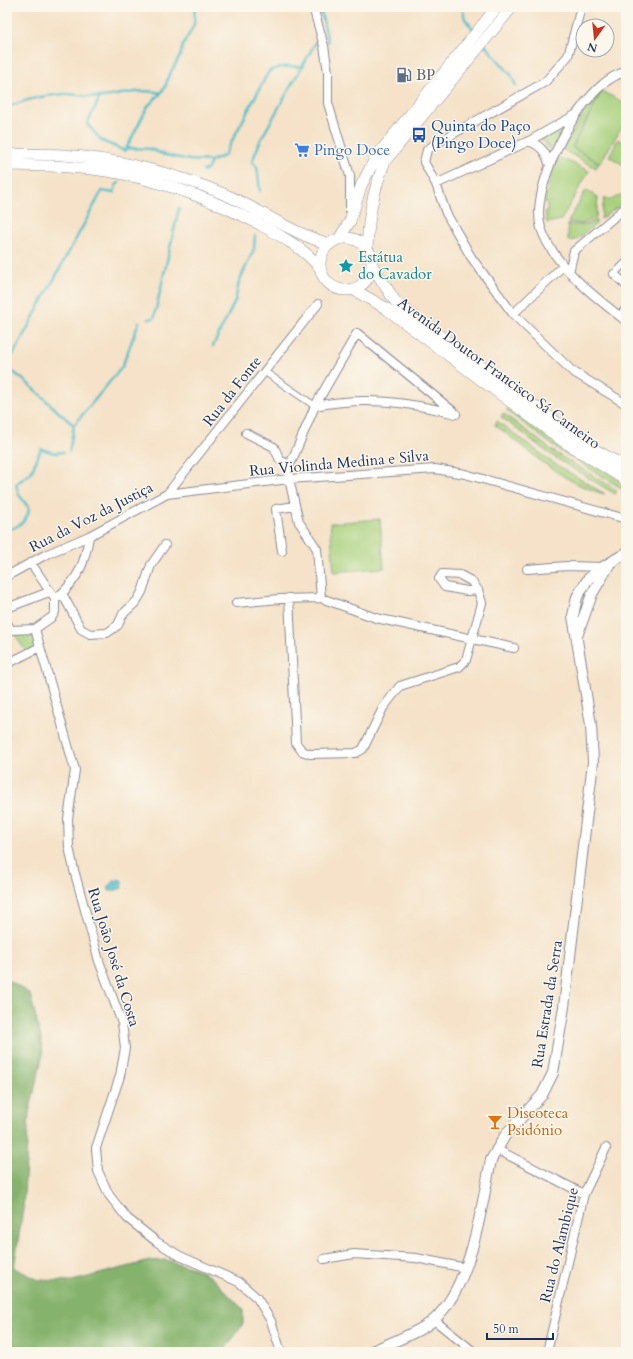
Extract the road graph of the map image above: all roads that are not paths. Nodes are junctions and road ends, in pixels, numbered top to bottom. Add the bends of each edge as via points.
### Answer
1 (313, 7) edge
2 (497, 7) edge
3 (512, 7) edge
4 (581, 7) edge
5 (626, 72) edge
6 (576, 115) junction
7 (529, 141) junction
8 (7, 154) edge
9 (549, 163) junction
10 (7, 165) edge
11 (436, 184) junction
12 (626, 206) edge
13 (350, 221) junction
14 (334, 241) junction
15 (367, 248) junction
16 (626, 262) edge
17 (320, 268) junction
18 (372, 268) junction
19 (566, 269) junction
20 (614, 274) joint
21 (626, 285) edge
22 (354, 290) junction
23 (318, 304) dead end
24 (626, 309) edge
25 (513, 314) junction
26 (623, 319) edge
27 (265, 372) junction
28 (626, 404) edge
29 (316, 406) junction
30 (246, 433) dead end
31 (290, 465) junction
32 (626, 467) edge
33 (289, 479) junction
34 (626, 480) edge
35 (167, 494) junction
36 (295, 506) junction
37 (626, 519) edge
38 (89, 536) junction
39 (165, 545) dead end
40 (282, 551) dead end
41 (626, 553) edge
42 (31, 563) junction
43 (606, 566) junction
44 (527, 569) dead end
45 (7, 576) edge
46 (478, 590) dead end
47 (49, 592) junction
48 (62, 593) junction
49 (289, 598) junction
50 (321, 598) junction
51 (55, 599) junction
52 (236, 603) dead end
53 (7, 608) edge
54 (7, 623) edge
55 (35, 629) junction
56 (472, 640) junction
57 (40, 647) junction
58 (514, 648) dead end
59 (7, 664) edge
60 (606, 1148) dead end
61 (496, 1149) junction
62 (584, 1194) junction
63 (324, 1259) dead end
64 (466, 1268) junction
65 (434, 1320) junction
66 (281, 1352) edge
67 (370, 1352) edge
68 (474, 1352) edge
69 (547, 1352) edge

1 - 13 street via 324,46 328,72 328,103 350,176
2 - 13 main road via 376,157 361,186
3 - 15 main road via 385,161 370,209
4 - 11 street via 568,56 545,82 426,150 424,162
5 - 6 street via 614,77 596,91
6 - 7 street
6 - 9 street
7 - 9 street via 540,145
7 - 11 street
8 - 14 main road via 62,155 121,164 171,176 226,194 302,235
9 - 19 street via 538,205 541,228
10 - 17 main road via 62,166 119,173 168,186 244,216 296,245 313,258
11 - 25 street via 446,213 471,257
12 - 19 street via 574,251
13 - 14 main road
14 - 15 main road via 354,239
14 - 17 main road via 324,250
15 - 18 main road
16 - 20 street
17 - 22 main road via 325,280 335,288 343,291
18 - 22 main road via 366,282
18 - 32 main road, Avenida Doutor Francisco Sá Carneiro via 395,301 418,320 590,446
19 - 25 street
19 - 26 street
20 - 21 street
22 - 34 main road, Avenida Doutor Francisco Sá Carneiro via 384,307 563,441
23 - 27 street, Rua da Fonte
24 - 26 street
25 - 28 street via 572,371
27 - 29 street
27 - 35 street, Rua da Fonte
29 - 29 street via 334,402 377,401 419,404 456,414 356,333
29 - 31 street
30 - 31 street via 274,447 280,460
31 - 33 street
33 - 35 street, Rua Violinda Medina e Silva
33 - 36 street
33 - 37 street, Rua Violinda Medina e Silva via 435,469 465,474
35 - 38 street, Rua da Voz da Justiça
36 - 40 street via 276,510
36 - 50 street via 299,522 317,549
38 - 42 street, Rua da Voz da Justiça
38 - 48 street via 78,576
39 - 48 street via 151,564 136,602 123,614 118,625 107,633 90,634 81,629
41 - 43 street, Rua Estrada da Serra
42 - 45 street, Rua da Voz da Justiça
42 - 47 street
43 - 44 street
43 - 61 street, Rua Estrada da Serra via 592,594 577,638 591,725 593,762 564,1008 553,1073 542,1095 506,1134
46 - 56 street via 482,603
47 - 51 street
47 - 53 street
48 - 51 street
49 - 50 street
49 - 52 street
49 - 56 street via 296,743 302,751 310,754 356,753 363,749 383,708 400,686 459,667 466,660
50 - 56 street via 376,618
51 - 55 street via 56,606 52,617
54 - 55 street via 11,630
55 - 57 street, Rua João José da Costa
56 - 58 street
57 - 59 street
57 - 66 street, Rua João José da Costa via 76,770 68,819 69,847 99,961 122,1023 125,1048 120,1076 96,1148 98,1171 109,1195 127,1218 157,1242 180,1256 239,1282 257,1298 271,1321
60 - 62 street, Rua do Alambique
61 - 62 street
61 - 64 street, Rua Estrada da Serra via 491,1160
62 - 69 street, Rua do Alambique
63 - 64 street via 354,1254 416,1258
64 - 65 street, Rua Estrada da Serra via 445,1307
65 - 67 street, Rua Estrada da Serra
65 - 68 street

